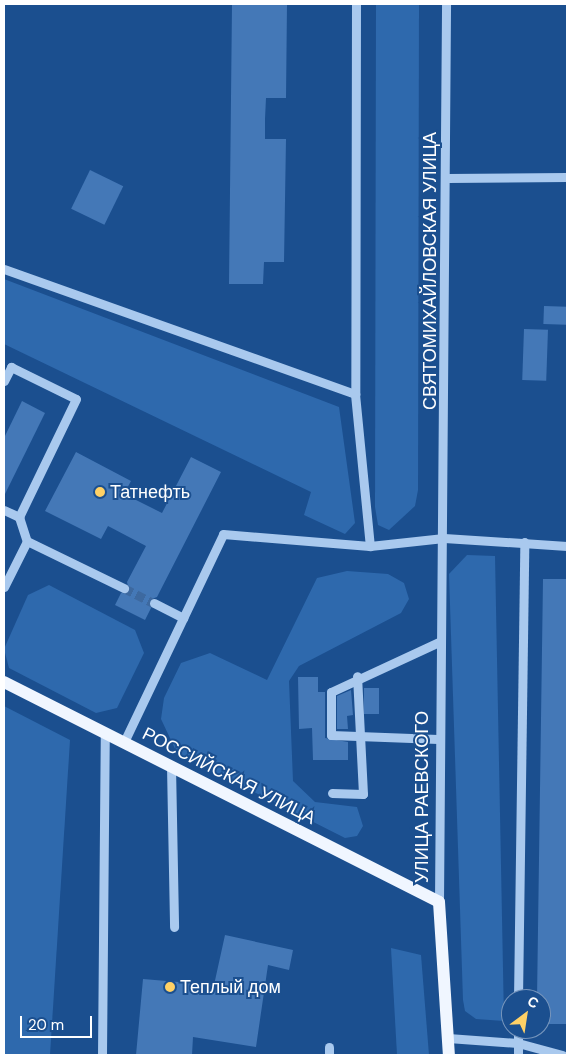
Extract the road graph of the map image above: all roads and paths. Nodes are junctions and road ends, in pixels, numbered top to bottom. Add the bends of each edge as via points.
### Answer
1 (356, 4) edge
2 (446, 4) edge
3 (567, 177) edge
4 (448, 178) junction
5 (4, 269) edge
6 (4, 381) edge
7 (356, 394) junction
8 (4, 510) edge
9 (18, 517) junction
10 (444, 538) junction
11 (27, 541) junction
12 (524, 542) junction
13 (370, 546) junction
14 (567, 546) edge
15 (4, 587) edge
16 (124, 588) tunnel mouth
17 (154, 603) tunnel mouth
18 (183, 618) junction
19 (441, 641) junction
20 (357, 676) junction
21 (4, 682) edge
22 (105, 733) junction
23 (362, 736) junction
24 (438, 739) junction
25 (124, 742) junction
26 (171, 766) junction
27 (332, 793) dead end
28 (439, 902) junction
29 (174, 927) dead end
30 (518, 989) edge
31 (448, 1038) junction
32 (518, 1039) edge
33 (518, 1043) junction
34 (102, 1055) edge
35 (449, 1055) edge
36 (518, 1055) edge
37 (562, 1055) edge

1 - 7 street
2 - 4 street, СВЯТОМИХАЙЛОВСКАЯ УЛИЦА
3 - 4 street
4 - 10 street, СВЯТОМИХАЙЛОВСКАЯ УЛИЦА
5 - 7 street
6 - 9 street via 10,367 76,399
7 - 13 street
8 - 9 street
9 - 11 street
10 - 12 street
10 - 13 street
10 - 19 street, УЛИЦА РАЕВСКОГО
11 - 15 street
11 - 16 street
12 - 14 street
12 - 30 street
13 - 18 street via 223,534
17 - 18 street
18 - 25 street
19 - 20 street
19 - 24 street, УЛИЦА РАЕВСКОГО
20 - 23 street
20 - 23 street via 331,692 331,735
21 - 22 main road, РОССИЙСКАЯ УЛИЦА
22 - 25 main road, РОССИЙСКАЯ УЛИЦА
22 - 34 street
23 - 24 street
23 - 27 street via 363,794
24 - 28 street, УЛИЦА РАЕВСКОГО
25 - 26 main road, РОССИЙСКАЯ УЛИЦА
26 - 28 main road, РОССИЙСКАЯ УЛИЦА
26 - 29 street
28 - 31 main road, УЛИЦА РАЕВСКОГО
31 - 33 street
31 - 35 main road, УЛИЦА РАЕВСКОГО
32 - 33 street
33 - 36 street
33 - 37 street

